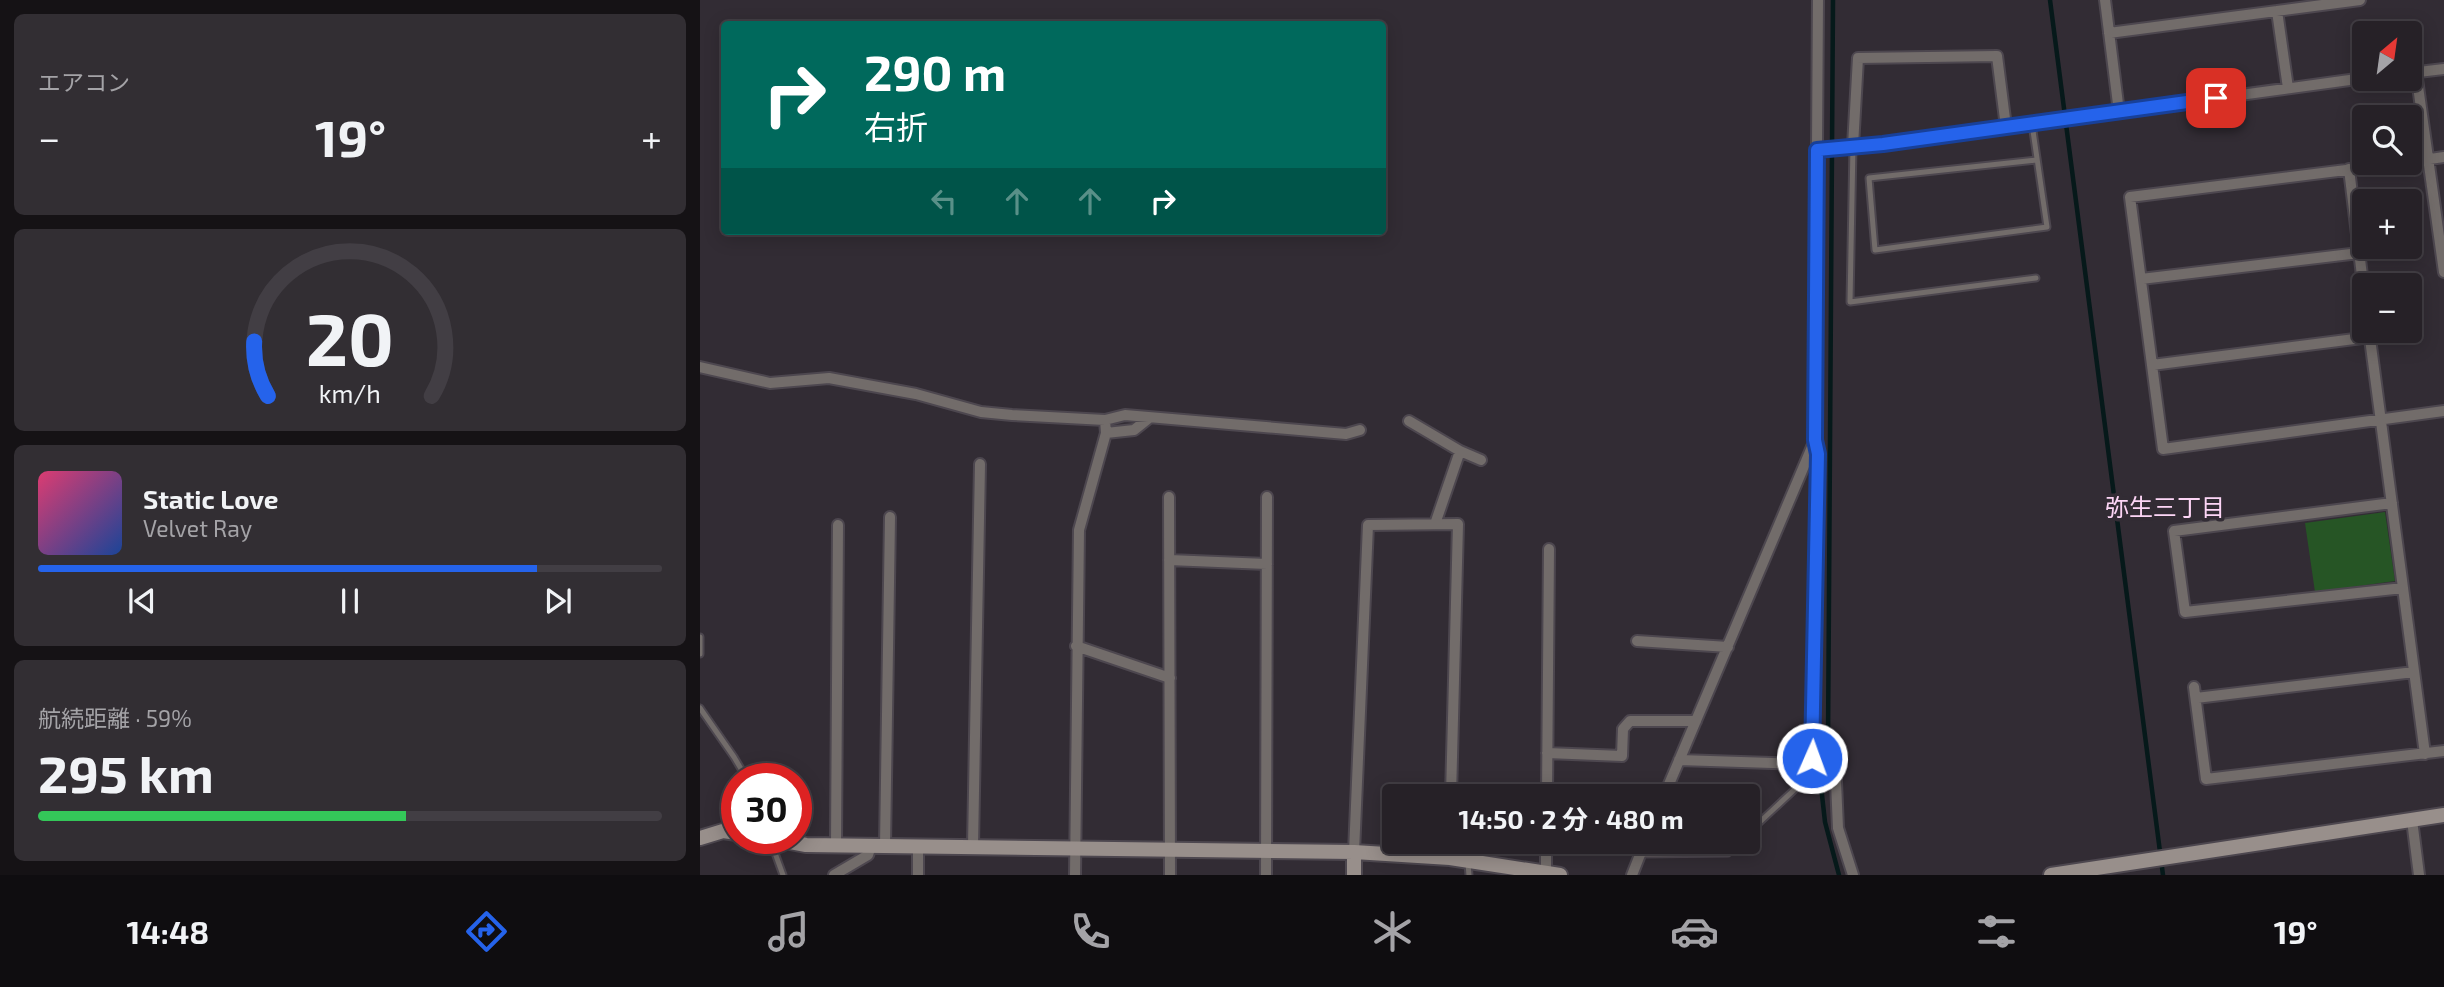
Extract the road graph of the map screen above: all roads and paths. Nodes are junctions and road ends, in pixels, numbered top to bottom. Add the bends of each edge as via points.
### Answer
1 (1818, 0) edge
2 (2105, 0) edge
3 (2360, 0) edge
4 (2277, 11) junction
5 (2109, 33) junction
6 (2444, 69) edge
7 (2422, 72) edge
8 (2352, 80) edge
9 (2288, 88) junction
10 (2416, 91) edge
11 (2119, 112) junction
12 (2032, 124) junction
13 (2006, 127) junction
14 (1853, 146) junction
15 (1817, 150) junction
16 (2444, 157) edge
17 (2428, 159) junction
18 (2037, 160) junction
19 (2422, 160) edge
20 (2348, 169) junction
21 (2352, 169) edge
22 (2352, 200) edge
23 (2352, 254) edge
24 (2444, 272) edge
25 (2036, 278) dead end
26 (2141, 279) junction
27 (2352, 337) edge
28 (2371, 343) edge
29 (2152, 365) junction
30 (700, 367) edge
31 (2444, 411) edge
32 (1149, 418) junction
33 (2381, 419) junction
34 (1105, 420) junction
35 (1409, 421) dead end
36 (1360, 430) dead end
37 (1106, 433) junction
38 (1815, 440) junction
39 (1460, 451) junction
40 (1481, 460) dead end
41 (980, 464) dead end
42 (1169, 497) dead end
43 (1267, 497) dead end
44 (2392, 503) junction
45 (890, 517) dead end
46 (1434, 524) junction
47 (838, 526) dead end
48 (1549, 549) dead end
49 (1169, 560) junction
50 (1267, 564) junction
51 (2403, 588) junction
52 (700, 637) edge
53 (1637, 641) dead end
54 (1076, 646) junction
55 (1728, 647) junction
56 (700, 654) edge
57 (2414, 672) junction
58 (1170, 678) junction
59 (700, 708) edge
60 (1696, 721) junction
61 (2444, 751) edge
62 (1547, 753) junction
63 (2425, 754) junction
64 (1812, 758) junction
65 (1679, 760) junction
66 (738, 763) edge
67 (1451, 784) edge
68 (1547, 784) edge
69 (1669, 784) edge
70 (2444, 815) edge
71 (2412, 820) junction
72 (1760, 823) edge
73 (721, 832) edge
74 (700, 838) edge
75 (812, 845) edge
76 (836, 846) junction
77 (878, 846) junction
78 (973, 846) junction
79 (918, 847) junction
80 (1075, 848) junction
81 (1171, 849) junction
82 (1266, 852) junction
83 (1354, 852) junction
84 (776, 854) edge
85 (1450, 854) edge
86 (1549, 854) edge
87 (1640, 854) edge
88 (1450, 858) junction
89 (1469, 868) edge
90 (1553, 874) edge
91 (783, 875) edge
92 (834, 875) edge
93 (918, 875) edge
94 (1075, 875) edge
95 (1170, 875) edge
96 (1266, 875) edge
97 (1354, 875) edge
98 (1632, 875) edge
99 (1853, 875) edge
100 (2051, 875) edge
101 (2419, 875) edge

1 - 15 street
2 - 5 street
3 - 4 street
4 - 5 street
4 - 9 street
5 - 11 street
6 - 7 street
8 - 9 street
9 - 11 street
10 - 17 street
11 - 12 street
12 - 13 street
12 - 18 lane
13 - 14 street
13 - 14 street via 1997,56 1858,58
14 - 15 street
14 - 25 lane via 1850,302
15 - 38 street
16 - 17 street
17 - 19 street
17 - 24 street
18 - 18 lane via 2047,227 1875,250 1869,178
20 - 21 street
20 - 22 street
20 - 26 street via 2130,197
23 - 26 street
26 - 29 street
27 - 29 street
28 - 33 street
29 - 33 street via 2163,449
30 - 34 street via 770,383 829,378 981,412
31 - 33 street
32 - 34 street via 1125,415
32 - 36 street via 1326,433
32 - 37 street via 1134,430
33 - 44 street
34 - 37 street
35 - 39 street
37 - 54 street via 1079,530
38 - 55 street
38 - 64 street
39 - 40 street
39 - 46 street
41 - 78 street
42 - 49 street
43 - 50 street
44 - 51 street
44 - 51 street via 2174,531 2185,612
45 - 77 street
46 - 67 street via 1458,524
46 - 83 street via 1368,525
47 - 76 street
48 - 62 street
49 - 50 street
49 - 58 street
50 - 82 street
51 - 57 street
52 - 56 lane
53 - 55 street
54 - 58 street
54 - 80 street
55 - 60 street
57 - 63 street
57 - 63 street via 2195,693 2206,779
58 - 81 street
59 - 66 lane
60 - 62 street via 1630,721 1623,729 1622,756
60 - 65 street
61 - 63 street
62 - 68 street
64 - 65 street via 1807,764
64 - 72 lane via 1809,776
64 - 99 street via 1835,759 1838,828
65 - 69 street
70 - 71 street
71 - 100 street
71 - 101 street
73 - 74 street
75 - 76 street
76 - 77 street
77 - 79 street
77 - 92 street
78 - 79 street
78 - 80 street
79 - 93 street
80 - 81 street
80 - 94 street
81 - 82 street
81 - 95 street
82 - 83 street
82 - 96 street
83 - 88 street
83 - 97 street
84 - 91 lane
85 - 88 street
86 - 90 street
87 - 98 street
88 - 89 street
89 - 90 street

